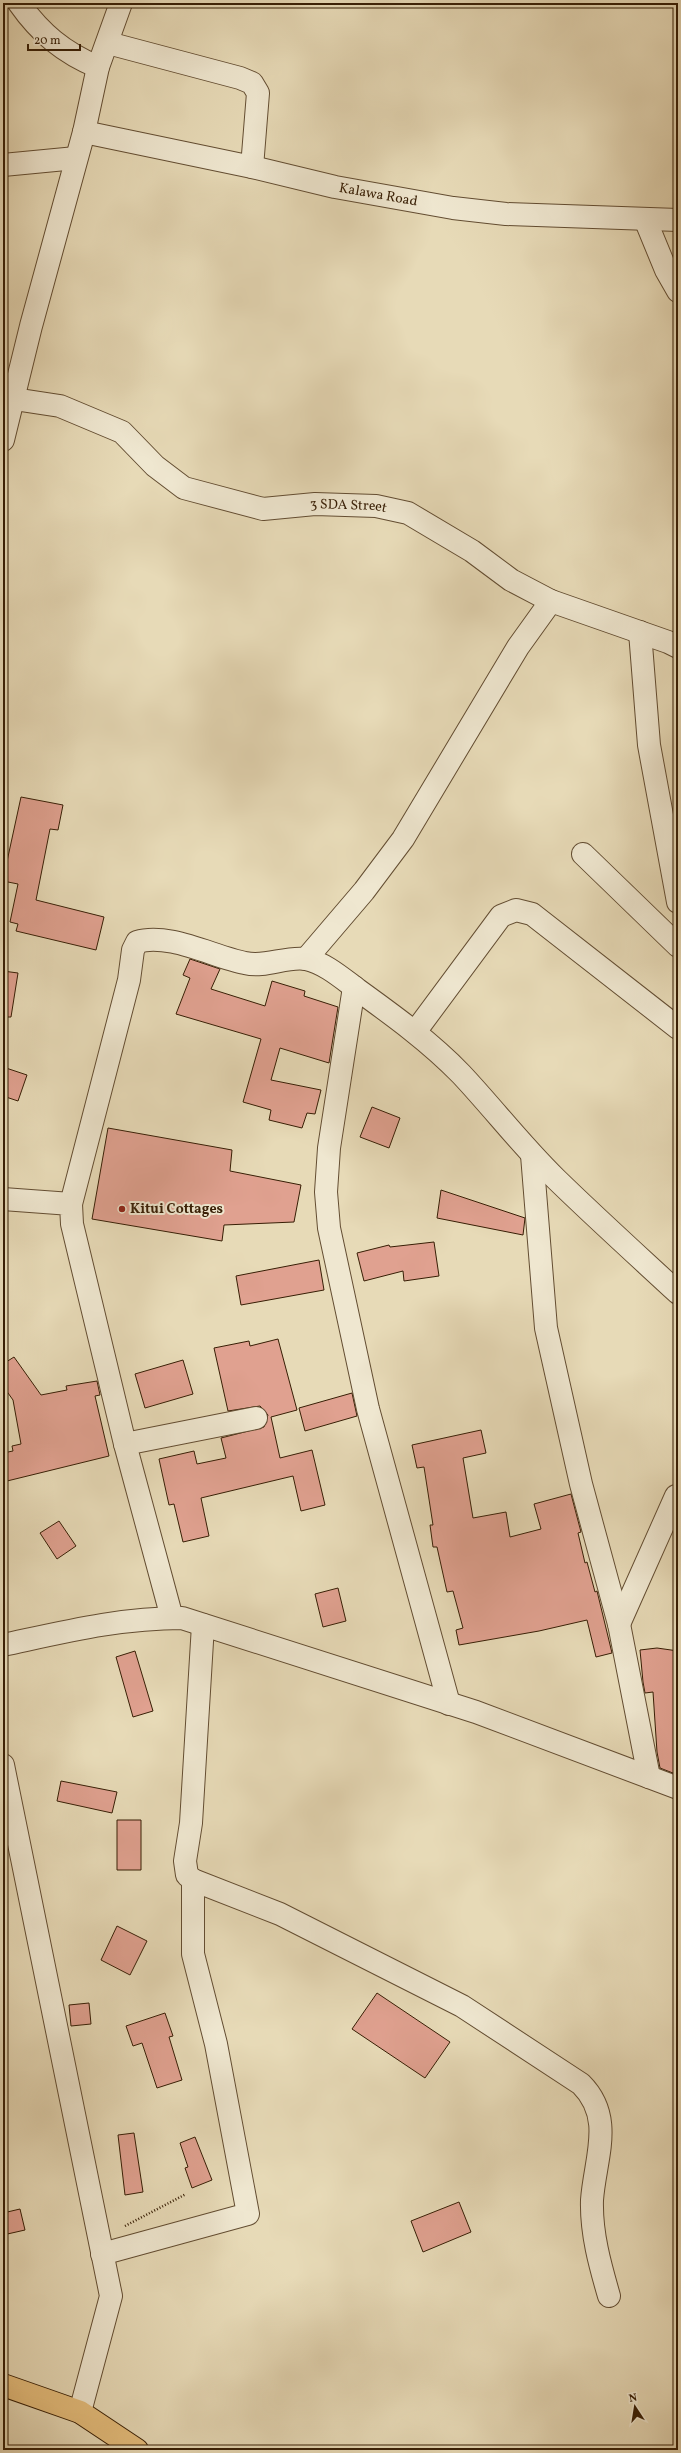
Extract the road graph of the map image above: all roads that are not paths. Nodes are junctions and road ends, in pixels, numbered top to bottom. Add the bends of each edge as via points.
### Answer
1 (19, 3) edge
2 (122, 3) edge
3 (108, 43) junction
4 (98, 67) junction
5 (84, 132) junction
6 (76, 158) junction
7 (3, 166) edge
8 (252, 166) junction
9 (645, 219) junction
10 (678, 220) edge
11 (678, 291) edge
12 (14, 398) junction
13 (3, 440) edge
14 (551, 601) junction
15 (640, 632) junction
16 (678, 647) edge
17 (583, 854) dead end
18 (678, 902) edge
19 (678, 946) edge
20 (306, 959) junction
21 (354, 987) junction
22 (678, 1028) edge
23 (416, 1032) junction
24 (532, 1155) junction
25 (3, 1199) edge
26 (70, 1204) junction
27 (678, 1293) edge
28 (256, 1418) dead end
29 (125, 1444) junction
30 (676, 1496) dead end
31 (172, 1618) junction
32 (619, 1624) junction
33 (203, 1625) junction
34 (3, 1646) edge
35 (449, 1704) junction
36 (3, 1765) edge
37 (649, 1777) junction
38 (678, 1788) edge
39 (193, 1880) junction
40 (101, 2247) junction
41 (609, 2296) dead end
42 (3, 2385) edge
43 (80, 2412) junction
44 (137, 2450) edge

1 - 4 street via 38,28 56,44 74,57
2 - 3 street
3 - 4 street
3 - 8 street via 252,83 258,93
4 - 5 street
5 - 6 street
5 - 8 street, Kalawa Road
6 - 7 street
6 - 12 street
8 - 9 street, Kalawa Road via 342,188 453,208 506,214
9 - 10 street, Kalawa Road
9 - 11 street via 666,270
12 - 13 street
12 - 14 street, 3 SDA Street via 60,406 122,432 156,466 184,488 263,509 315,504 376,506 408,513 472,551 511,580
14 - 15 street, 3 SDA Street
14 - 20 street via 518,647 403,838 364,891
15 - 16 street, 3 SDA Street
15 - 18 street via 649,746
17 - 19 street
20 - 21 street via 330,969
20 - 26 street via 262,965 246,963 164,940 137,942
21 - 23 street
21 - 35 street via 329,1148 326,1192 329,1228 368,1408
22 - 23 street via 532,914 516,910 501,916
23 - 24 street via 460,1074
24 - 27 street
24 - 32 street via 546,1328 581,1484
25 - 26 street
26 - 29 street via 72,1224
28 - 29 street
29 - 31 street
30 - 32 street
31 - 33 street via 182,1618
31 - 34 street via 142,1618 89,1626
32 - 37 street
33 - 35 street
33 - 39 street via 191,1823 185,1861 187,1874
35 - 37 street
36 - 40 street
37 - 38 street
39 - 40 street via 193,1954 216,2044 248,2214
39 - 41 street via 280,1914 462,2006 581,2084 593,2095 598,2110 601,2138 592,2200 596,2251
40 - 43 street via 111,2296
42 - 43 main road
43 - 44 main road

